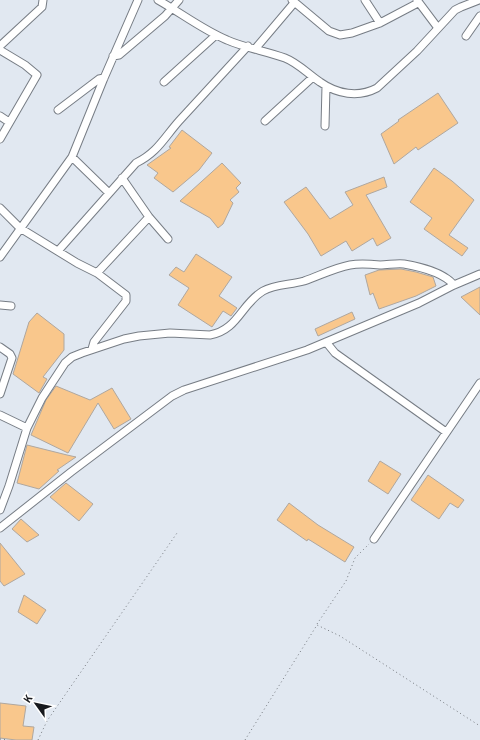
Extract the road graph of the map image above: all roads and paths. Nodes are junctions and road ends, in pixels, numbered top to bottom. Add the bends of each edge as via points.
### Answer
1 (43, 0) edge
2 (138, 0) edge
3 (158, 0) edge
4 (179, 0) edge
5 (365, 0) edge
6 (479, 0) edge
7 (293, 2) edge
8 (418, 2) edge
9 (172, 8) junction
10 (480, 16) edge
11 (380, 23) junction
12 (438, 28) junction
13 (216, 35) junction
14 (466, 36) dead end
15 (0, 46) edge
16 (251, 48) junction
17 (0, 50) edge
18 (113, 56) junction
19 (313, 77) junction
20 (104, 78) junction
21 (164, 82) dead end
22 (326, 86) junction
23 (58, 110) dead end
24 (0, 116) edge
25 (265, 121) dead end
26 (9, 122) junction
27 (325, 126) dead end
28 (0, 139) edge
29 (72, 157) junction
30 (122, 178) junction
31 (108, 193) junction
32 (0, 208) edge
33 (149, 216) junction
34 (20, 228) junction
35 (168, 239) dead end
36 (58, 251) junction
37 (0, 257) edge
38 (97, 273) junction
39 (480, 274) edge
40 (454, 285) junction
41 (0, 305) edge
42 (11, 306) dead end
43 (326, 342) junction
44 (0, 347) edge
45 (92, 349) junction
46 (480, 383) edge
47 (0, 393) edge
48 (0, 415) edge
49 (27, 428) junction
50 (446, 432) junction
51 (0, 510) edge
52 (0, 528) edge
53 (177, 533) dead end
54 (374, 539) joint
55 (317, 625) junction
56 (480, 726) edge
57 (0, 739) edge
58 (8, 740) edge
59 (38, 740) edge
60 (245, 740) edge

1 - 15 street via 42,7
2 - 18 street
3 - 9 street
4 - 9 street
5 - 11 street
6 - 12 street via 455,10
7 - 11 street via 329,31 340,35
7 - 16 street
8 - 11 street
8 - 12 street
9 - 13 street
9 - 18 street via 119,55
10 - 14 street
12 - 22 street via 417,51 370,92 355,94
13 - 16 street
13 - 21 street
16 - 19 street via 291,60
16 - 30 street via 171,130 157,149 136,163
17 - 26 street via 37,75
18 - 20 street
19 - 22 street
19 - 25 street
20 - 23 street via 100,78
20 - 29 street
22 - 27 street
24 - 26 street
26 - 28 street
29 - 31 street
29 - 34 street
30 - 31 street
30 - 33 street
31 - 36 street
32 - 34 street
33 - 35 street
33 - 38 street
34 - 36 street
34 - 37 street
36 - 38 street
38 - 45 street via 124,293 127,299 94,342
39 - 40 street
40 - 43 street via 419,303
40 - 45 street via 440,274 404,264 352,265 303,282 263,291 255,296 231,326 217,334 170,333 139,336
41 - 42 street
43 - 50 street via 335,353
43 - 52 street via 172,396
44 - 47 street via 12,358
45 - 49 street via 72,357 65,363 42,398
46 - 50 street
48 - 49 street
49 - 51 street
50 - 54 street
53 - 59 path via 47,721
54 - 55 path via 355,558 349,576
55 - 56 path via 340,636
55 - 60 path
57 - 58 path

